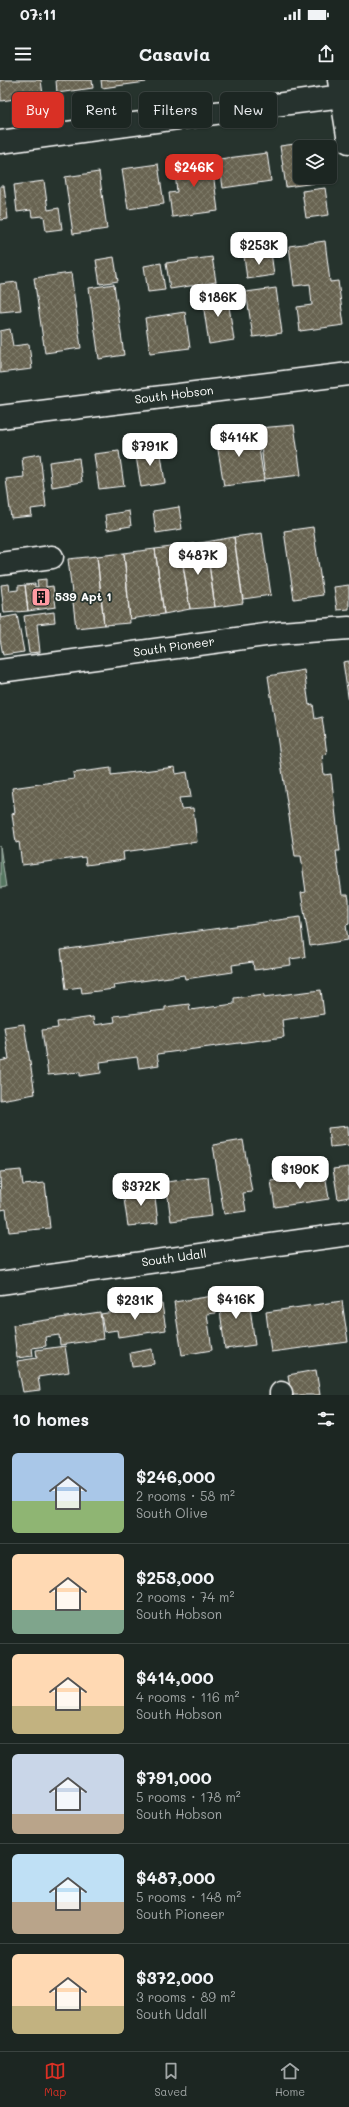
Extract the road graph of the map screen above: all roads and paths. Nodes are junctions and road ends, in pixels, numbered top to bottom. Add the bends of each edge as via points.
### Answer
1 (340, 88) edge
2 (0, 142) edge
3 (349, 142) edge
4 (349, 374) edge
5 (0, 417) edge
6 (52, 557) dead end
7 (0, 564) edge
8 (349, 628) edge
9 (0, 671) edge
10 (349, 1234) edge
11 (0, 1283) edge

1 - 2 street
1 - 3 street
4 - 5 street, South Hobson
6 - 7 street
8 - 9 street, South Pioneer via 280,633
10 - 11 street, South Udall

